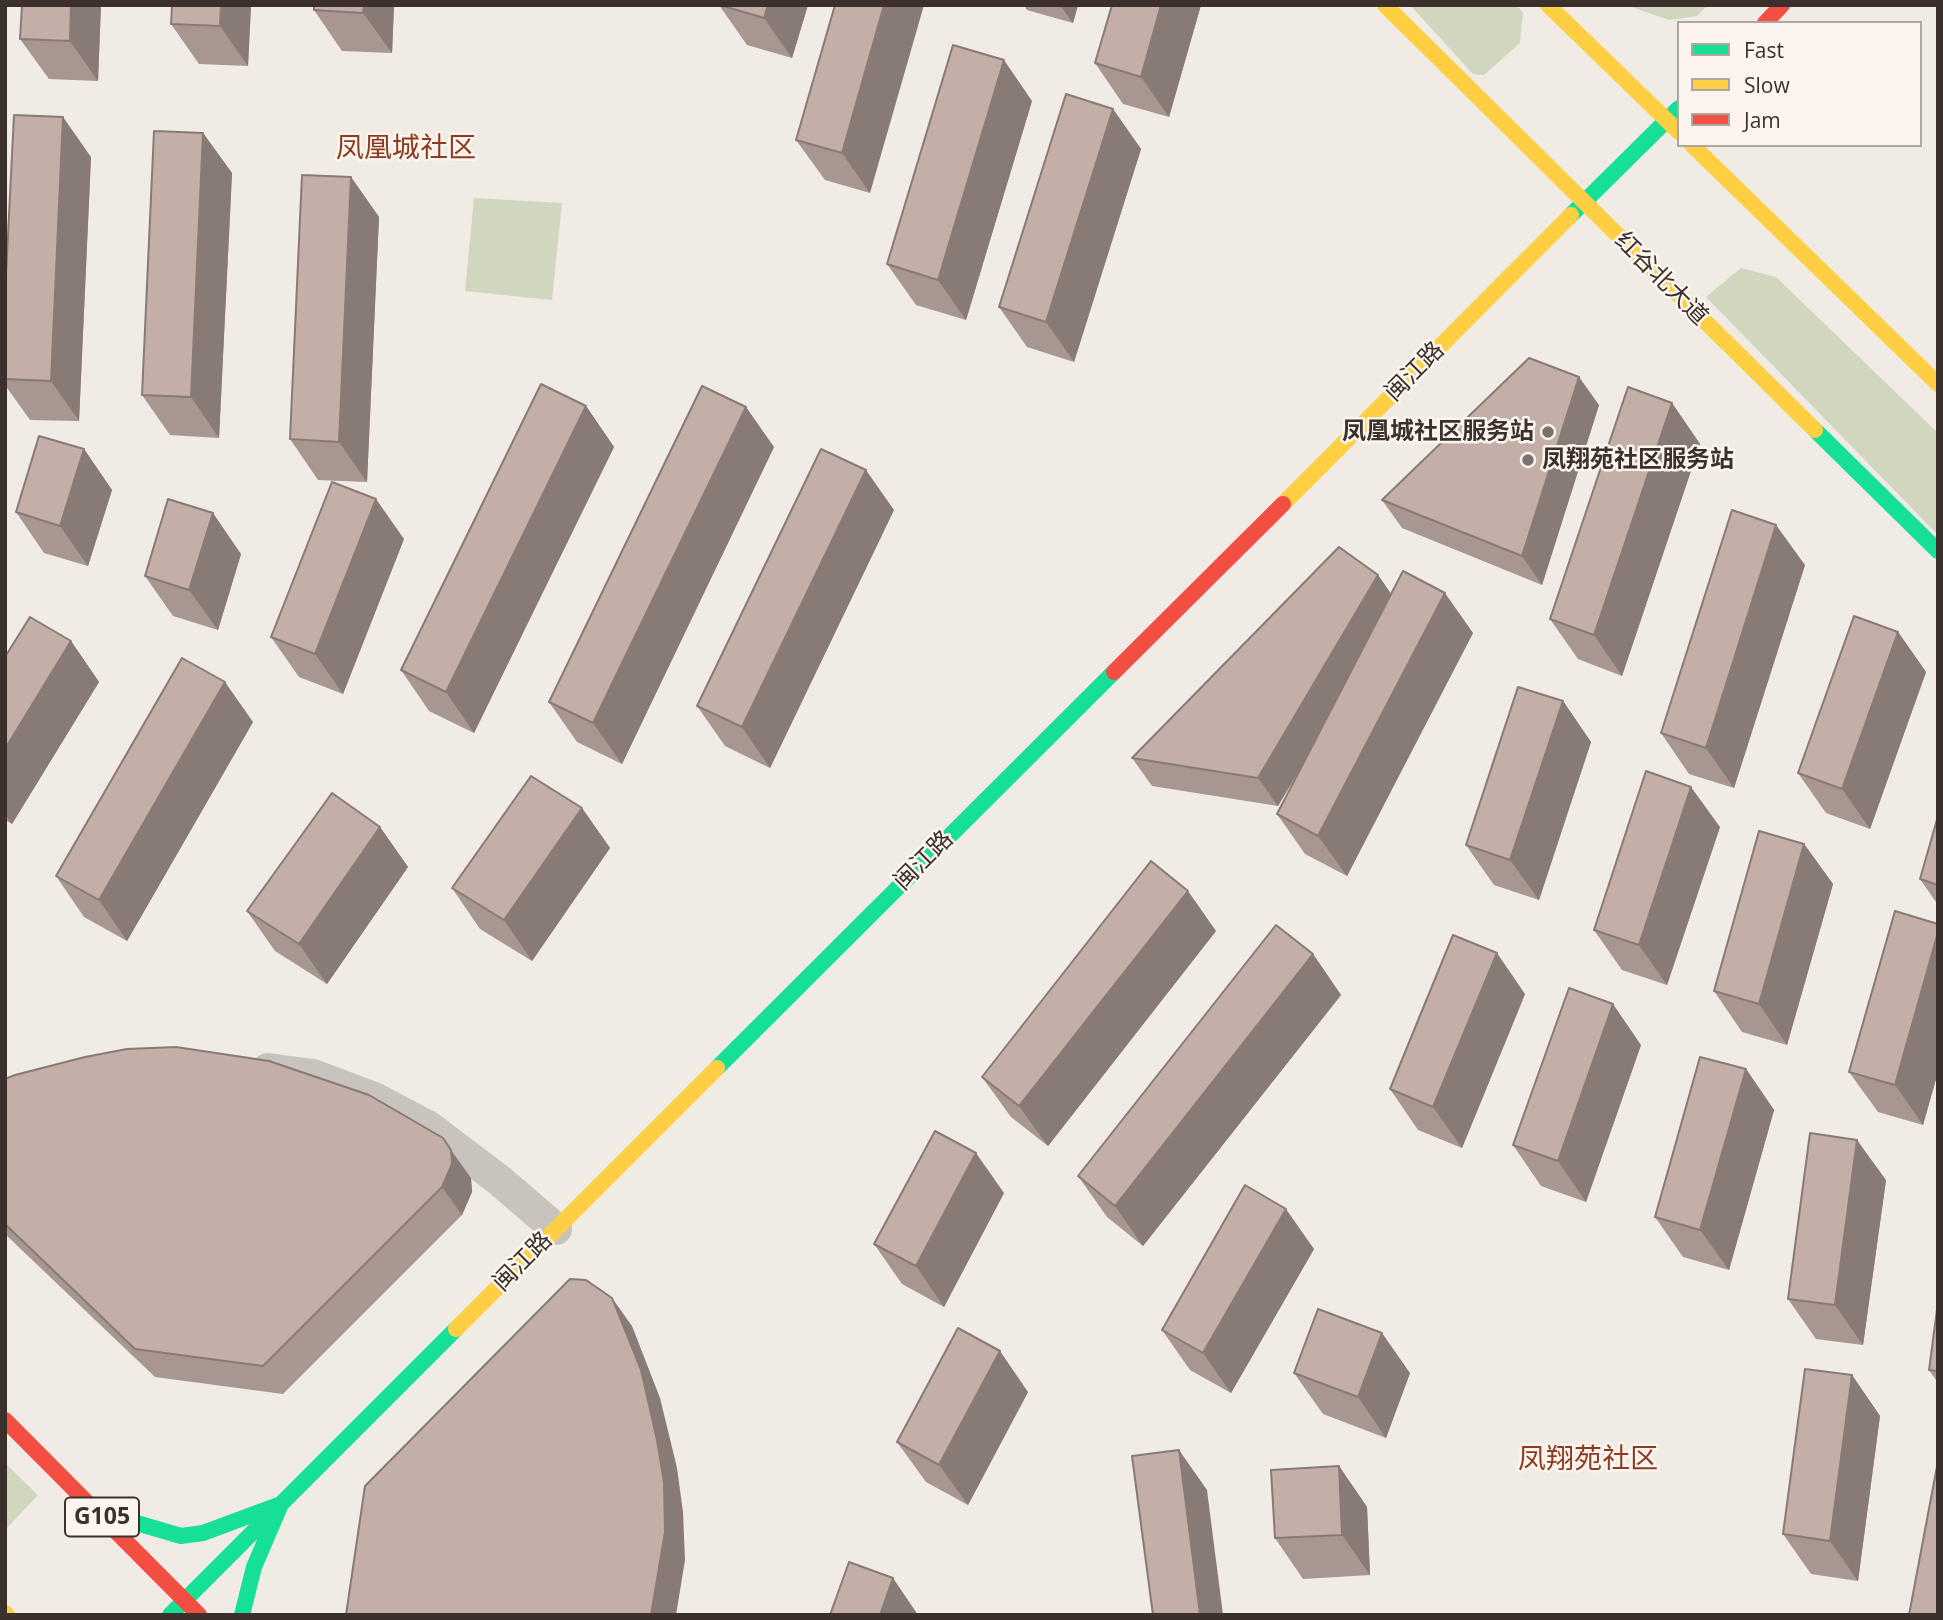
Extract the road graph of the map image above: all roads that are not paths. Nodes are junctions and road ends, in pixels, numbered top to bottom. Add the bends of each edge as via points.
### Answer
1 (1385, 5) edge
2 (1548, 5) edge
3 (1782, 5) edge
4 (1767, 21) edge
5 (1677, 110) edge
6 (1666, 120) junction
7 (1677, 130) edge
8 (1694, 147) edge
9 (1584, 203) junction
10 (1938, 384) edge
11 (1938, 551) edge
12 (237, 1065) edge
13 (556, 1229) junction
14 (5, 1420) edge
15 (281, 1504) junction
16 (96, 1511) junction
17 (185, 1600) junction
18 (170, 1615) edge
19 (199, 1615) edge
20 (242, 1615) edge

1 - 9 main road, 红谷北大道
2 - 6 main road
3 - 4 main road
5 - 6 main road, 闽江路
6 - 7 main road
6 - 9 main road, 闽江路
8 - 10 main road
9 - 11 main road, 红谷北大道
9 - 13 main road, 闽江路
12 - 13 street via 313,1075 385,1104 429,1127
13 - 15 main road, 闽江路
14 - 16 main road, G105
15 - 16 main road via 203,1533 181,1536
15 - 17 main road, 闽江路
15 - 20 main road via 254,1567
16 - 17 main road, G105
17 - 18 main road, 闽江路
17 - 19 main road, G105

